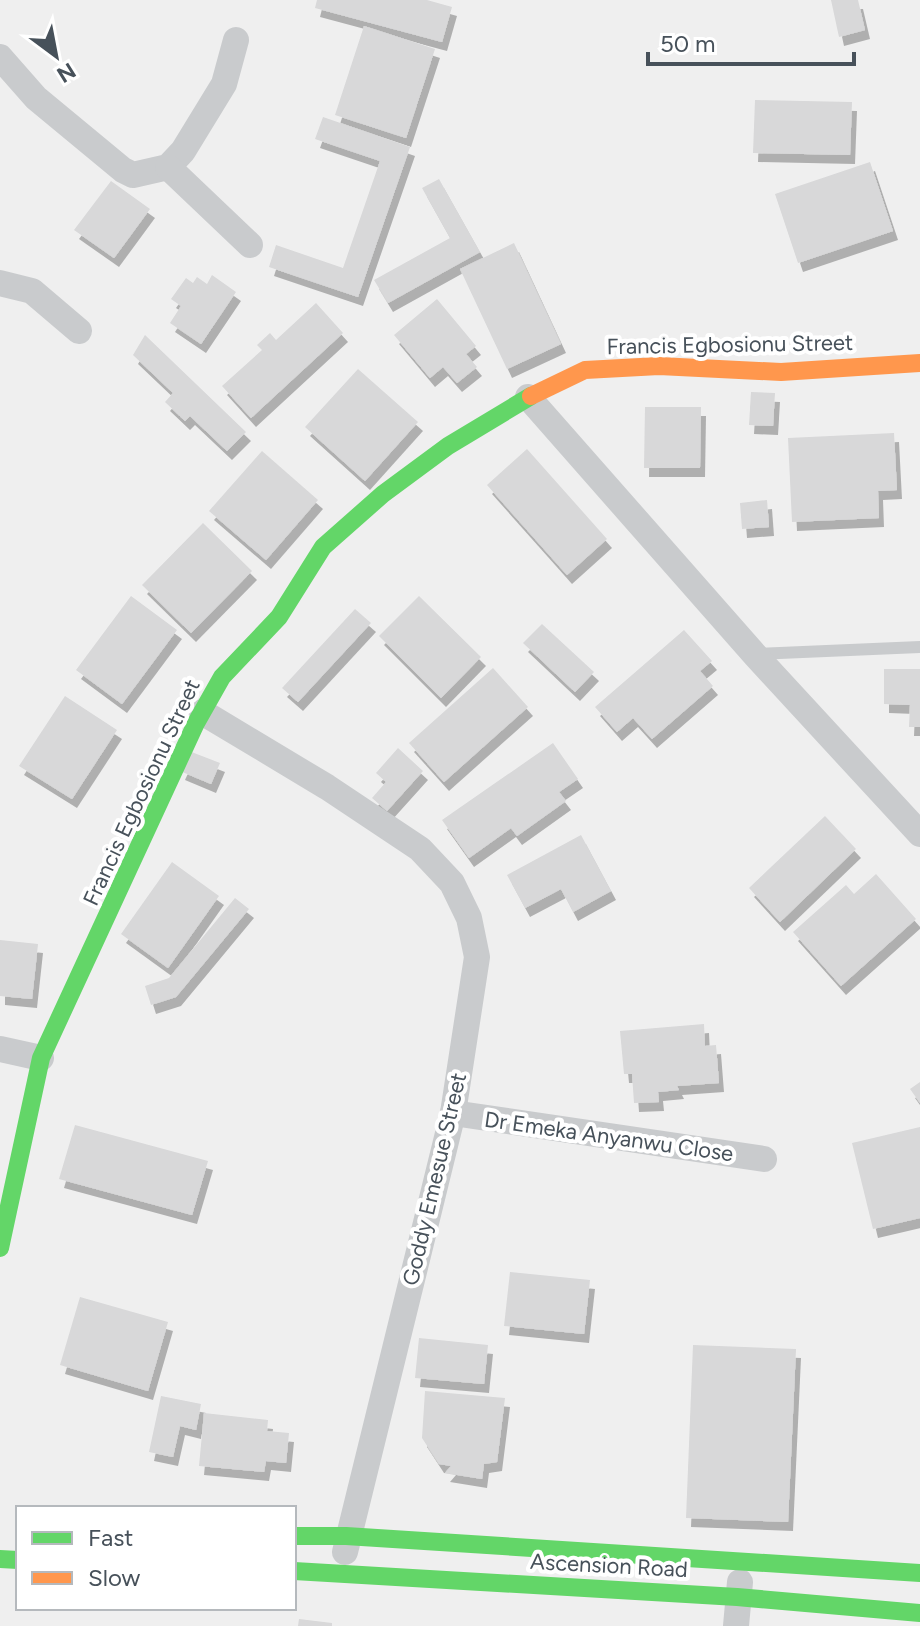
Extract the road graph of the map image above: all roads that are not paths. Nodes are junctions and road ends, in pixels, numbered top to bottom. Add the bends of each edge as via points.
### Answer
1 (236, 40) dead end
2 (0, 57) edge
3 (168, 167) junction
4 (250, 245) dead end
5 (0, 283) edge
6 (79, 331) dead end
7 (920, 363) edge
8 (528, 397) junction
9 (920, 647) edge
10 (755, 655) junction
11 (202, 712) junction
12 (920, 834) edge
13 (0, 1049) edge
14 (41, 1058) junction
15 (453, 1113) junction
16 (764, 1159) dead end
17 (0, 1248) edge
18 (296, 1536) edge
19 (346, 1536) junction
20 (742, 1563) junction
21 (296, 1571) edge
22 (343, 1573) junction
23 (920, 1573) edge
24 (737, 1597) junction
25 (920, 1613) edge
26 (736, 1626) edge

1 - 3 street via 224,84
2 - 3 street via 36,98 123,170 133,175
3 - 4 street
5 - 6 street via 32,291
7 - 8 street, Francis Egbosionu Street via 781,372 659,366 585,370
8 - 10 street
8 - 11 street, Francis Egbosionu Street via 448,446 323,547 279,617 231,664
9 - 10 lane
10 - 12 street
11 - 14 street, Francis Egbosionu Street
11 - 15 street, Goddy Emesue Street via 420,849 452,883 469,918 477,957
13 - 14 street
14 - 17 street, Francis Egbosionu Street
15 - 16 street, Dr Emeka Anyanwu Close
15 - 19 street, Goddy Emesue Street
18 - 19 street, Ascension Road
19 - 20 street, Ascension Road
19 - 22 street, Goddy Emesue Street
20 - 23 street, Ascension Road
20 - 24 street
21 - 22 street, Ascension Road
22 - 24 street, Ascension Road
24 - 25 street, Ascension Road
24 - 26 street

